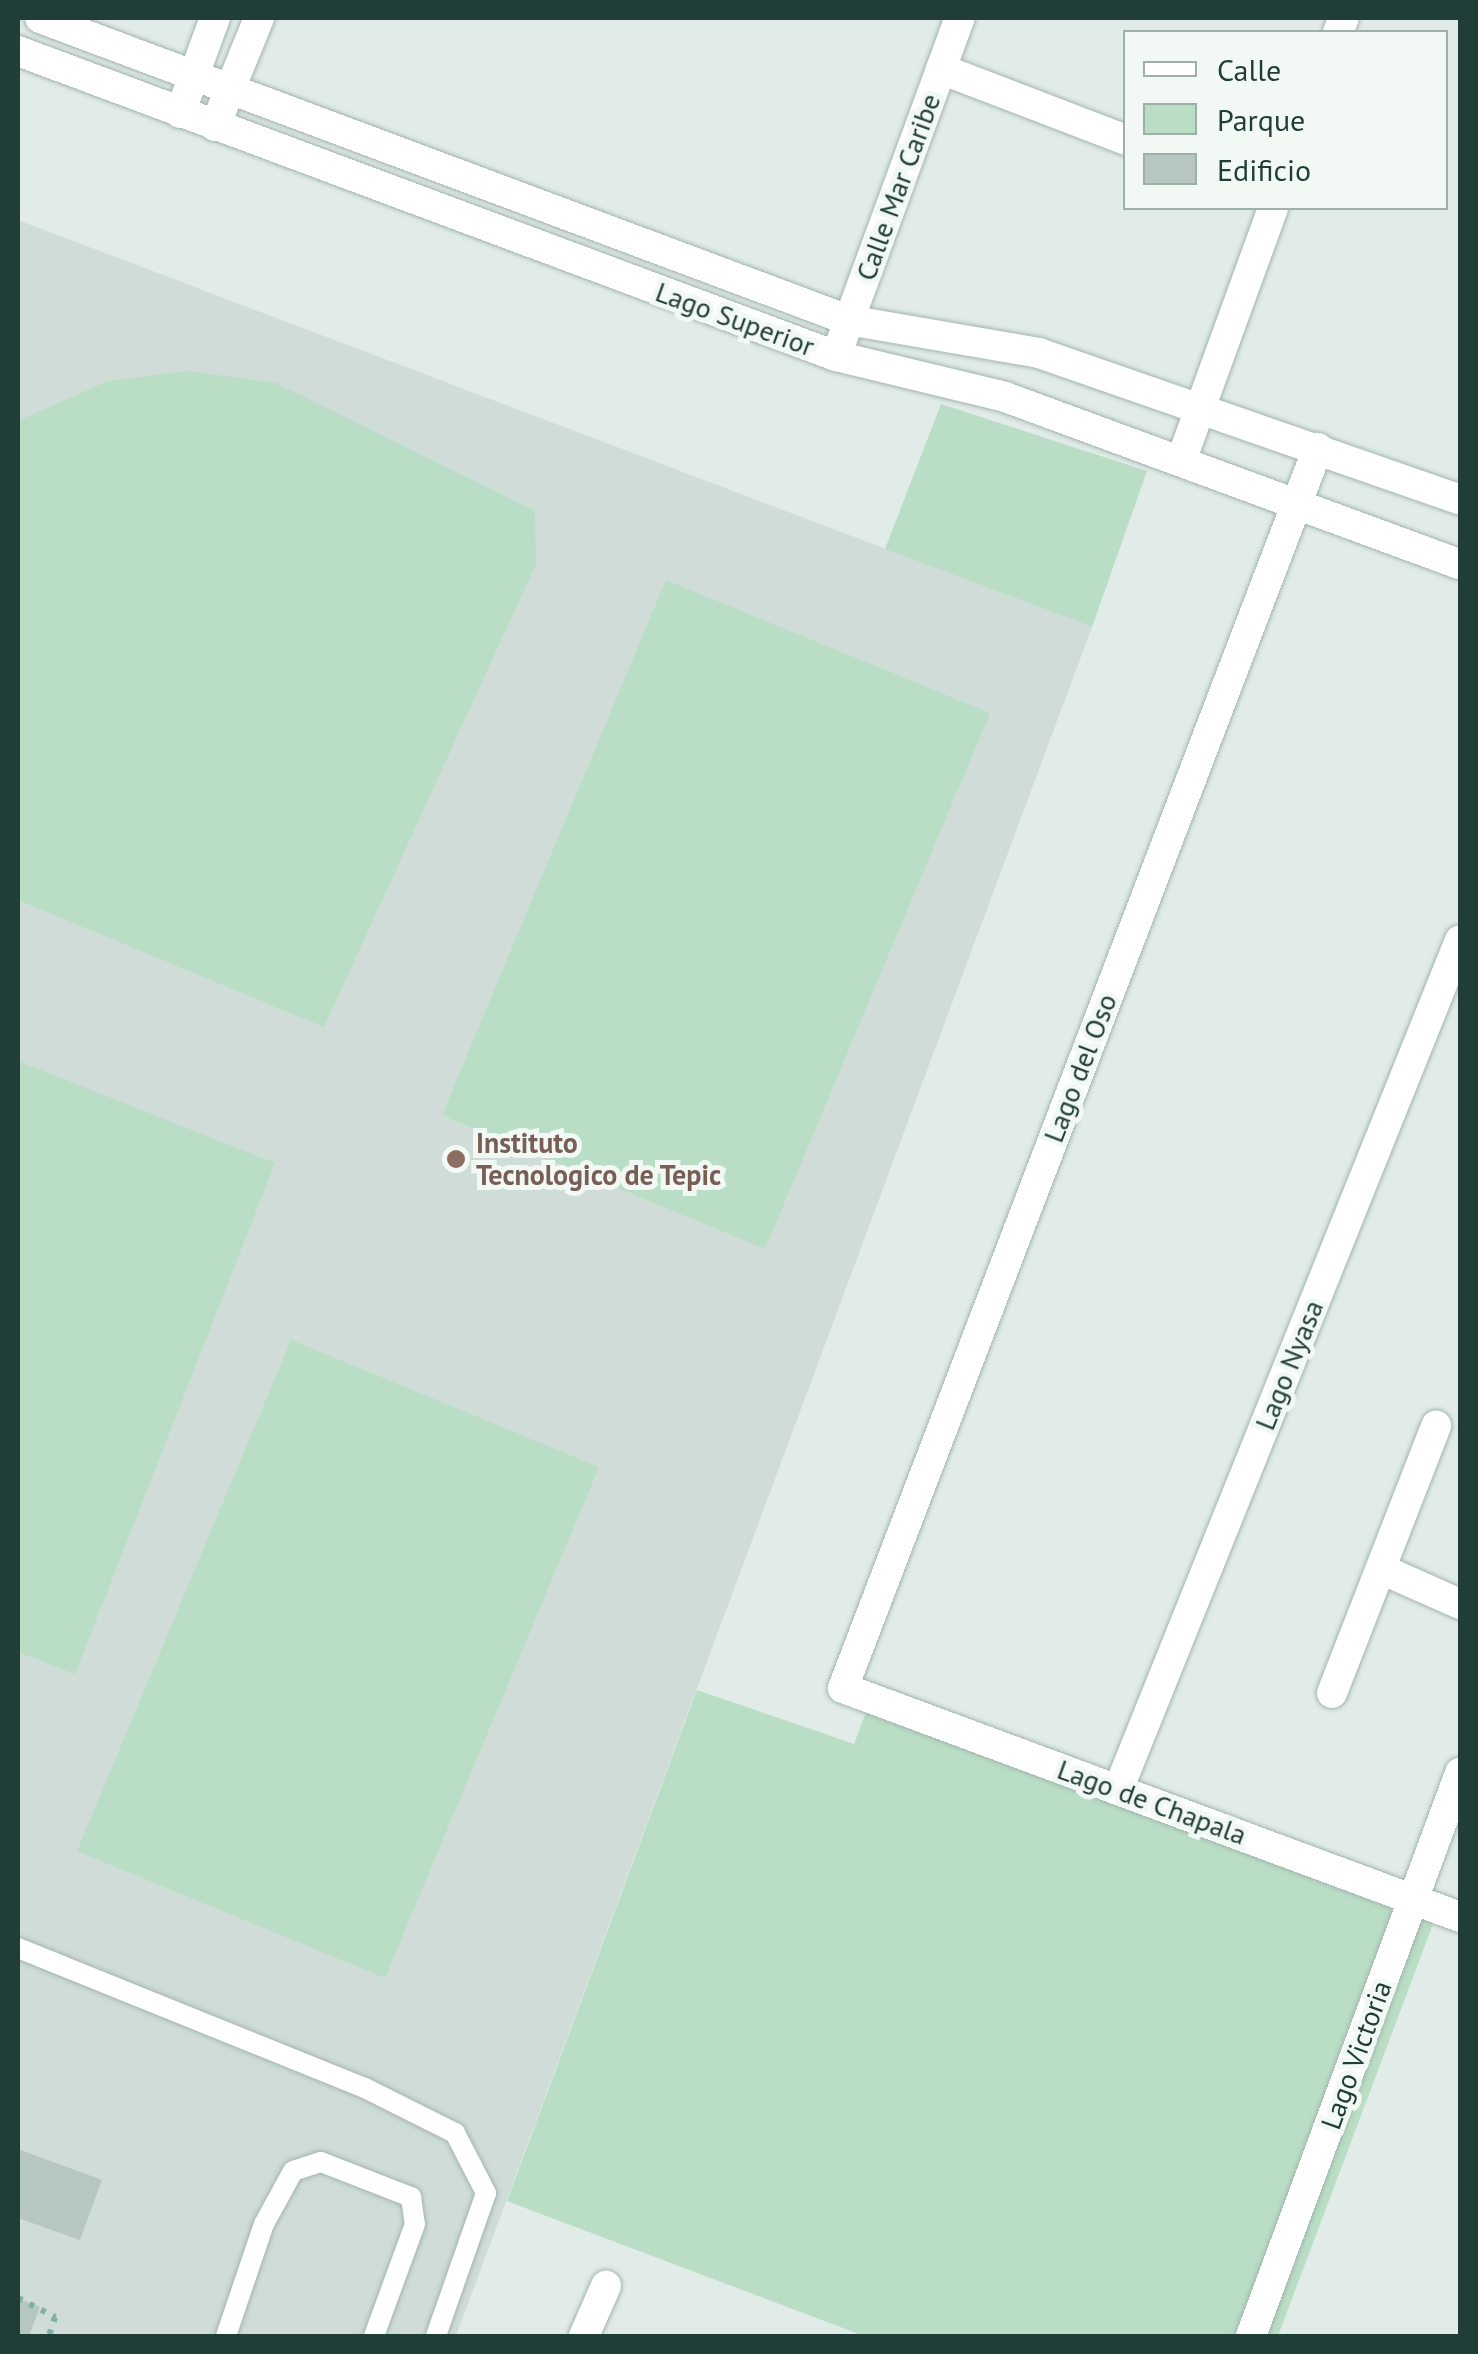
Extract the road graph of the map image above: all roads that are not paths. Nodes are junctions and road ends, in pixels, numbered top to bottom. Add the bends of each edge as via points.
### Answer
1 (40, 18) edge
2 (215, 18) edge
3 (259, 18) edge
4 (960, 18) edge
5 (18, 51) edge
6 (941, 69) junction
7 (193, 76) junction
8 (231, 90) junction
9 (180, 113) junction
10 (215, 126) junction
11 (1123, 139) edge
12 (1273, 210) edge
13 (848, 320) junction
14 (836, 356) junction
15 (1200, 406) junction
16 (1318, 448) junction
17 (1181, 461) junction
18 (1460, 500) edge
19 (1296, 504) junction
20 (1460, 564) edge
21 (1460, 940) edge
22 (1436, 1426) dead end
23 (1380, 1569) junction
24 (1460, 1604) edge
25 (842, 1688) joint
26 (1332, 1693) dead end
27 (1460, 1773) edge
28 (1118, 1790) junction
29 (1414, 1899) junction
30 (1460, 1916) edge
31 (18, 1948) edge
32 (606, 2286) dead end
33 (226, 2336) edge
34 (374, 2336) edge
35 (436, 2336) edge
36 (584, 2336) edge
37 (1252, 2336) edge

1 - 7 street, Lago Superior
2 - 7 street
3 - 8 street
4 - 6 street, Calle Mar Caribe
5 - 9 street, Lago Superior
6 - 11 street
6 - 13 street, Calle Mar Caribe
7 - 8 street, Lago Superior
7 - 9 street
8 - 10 street
8 - 13 street, Lago Superior
9 - 10 street, Lago Superior
10 - 14 street, Lago Superior
12 - 15 street
13 - 14 street, Calle Mar Caribe
13 - 15 street, Lago Superior via 1039,353
14 - 17 street, Lago Superior via 1005,397
15 - 16 street, Lago Superior
15 - 17 street
16 - 18 street, Lago Superior
16 - 19 street, Lago del Oso
17 - 19 street, Lago Superior
19 - 20 street, Lago Superior
19 - 25 street, Lago del Oso
21 - 28 street, Lago Nyasa
22 - 23 street
23 - 24 street
23 - 26 street
25 - 28 street, Lago de Chapala
27 - 29 street, Lago Victoria
28 - 29 street, Lago de Chapala
29 - 30 street, Lago de Chapala
29 - 37 street, Lago Victoria
31 - 35 lane via 365,2088 455,2133 486,2192
32 - 36 street
33 - 34 lane via 264,2224 293,2170 320,2162 410,2197 415,2224

